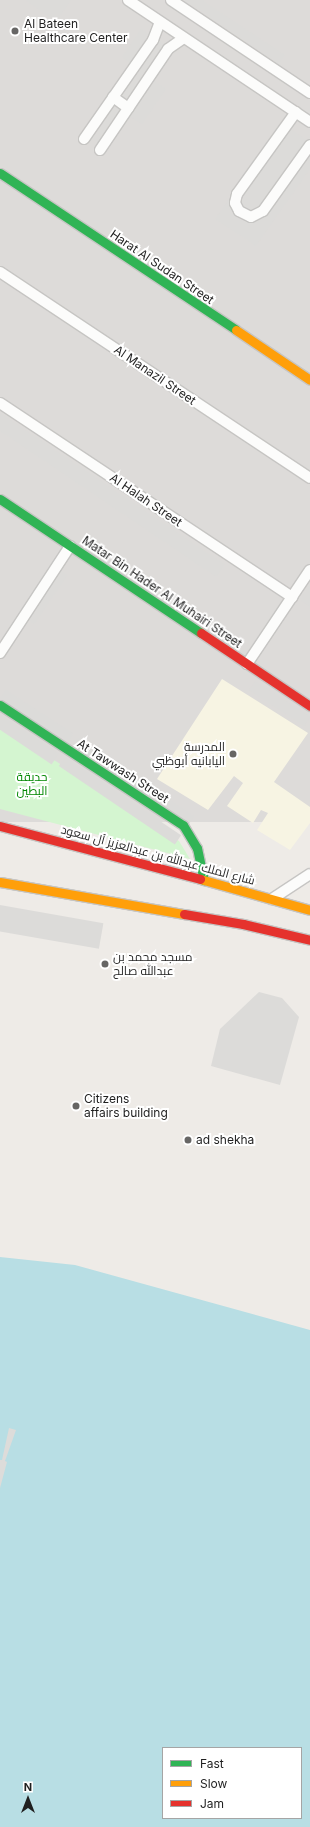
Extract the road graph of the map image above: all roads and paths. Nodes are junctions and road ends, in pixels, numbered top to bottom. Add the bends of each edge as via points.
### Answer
1 (128, 0) edge
2 (171, 0) edge
3 (160, 22) junction
4 (184, 38) junction
5 (310, 93) edge
6 (113, 97) junction
7 (128, 108) junction
8 (296, 112) junction
9 (310, 122) edge
10 (84, 139) dead end
11 (310, 145) edge
12 (100, 150) dead end
13 (0, 173) edge
14 (0, 272) edge
15 (310, 380) edge
16 (0, 403) edge
17 (310, 478) edge
18 (0, 499) edge
19 (70, 546) junction
20 (310, 570) edge
21 (292, 597) junction
22 (0, 653) edge
23 (248, 664) junction
24 (0, 705) edge
25 (310, 706) edge
26 (0, 826) edge
27 (310, 874) edge
28 (204, 880) junction
29 (0, 882) edge
30 (272, 899) junction
31 (310, 910) edge
32 (310, 940) edge

1 - 3 street
2 - 5 street
3 - 4 street
3 - 6 street via 153,40
4 - 7 street via 168,49
4 - 8 street
6 - 7 street
6 - 10 street
7 - 12 street
8 - 9 street
8 - 11 street via 237,194 235,202 239,211 251,217 263,212
13 - 15 street, Harat Al Sudan Street
14 - 17 street, Al Manazil Street
16 - 21 street, Al Halah Street
18 - 19 street, Matar Bin Hader Al Muhairi Street
19 - 22 street
19 - 23 street, Matar Bin Hader Al Muhairi Street
20 - 21 street
21 - 23 street
23 - 25 street, Matar Bin Hader Al Muhairi Street
24 - 28 street, At Tawwash Street via 178,822 190,833 195,843
26 - 28 street, شارع الملك عبدالله بن عبدالعزيز آل سعود
27 - 30 street
28 - 30 street, شارع الملك عبدالله بن عبدالعزيز آل سعود
29 - 32 street via 243,924
30 - 31 street, شارع الملك عبدالله بن عبدالعزيز آل سعود

